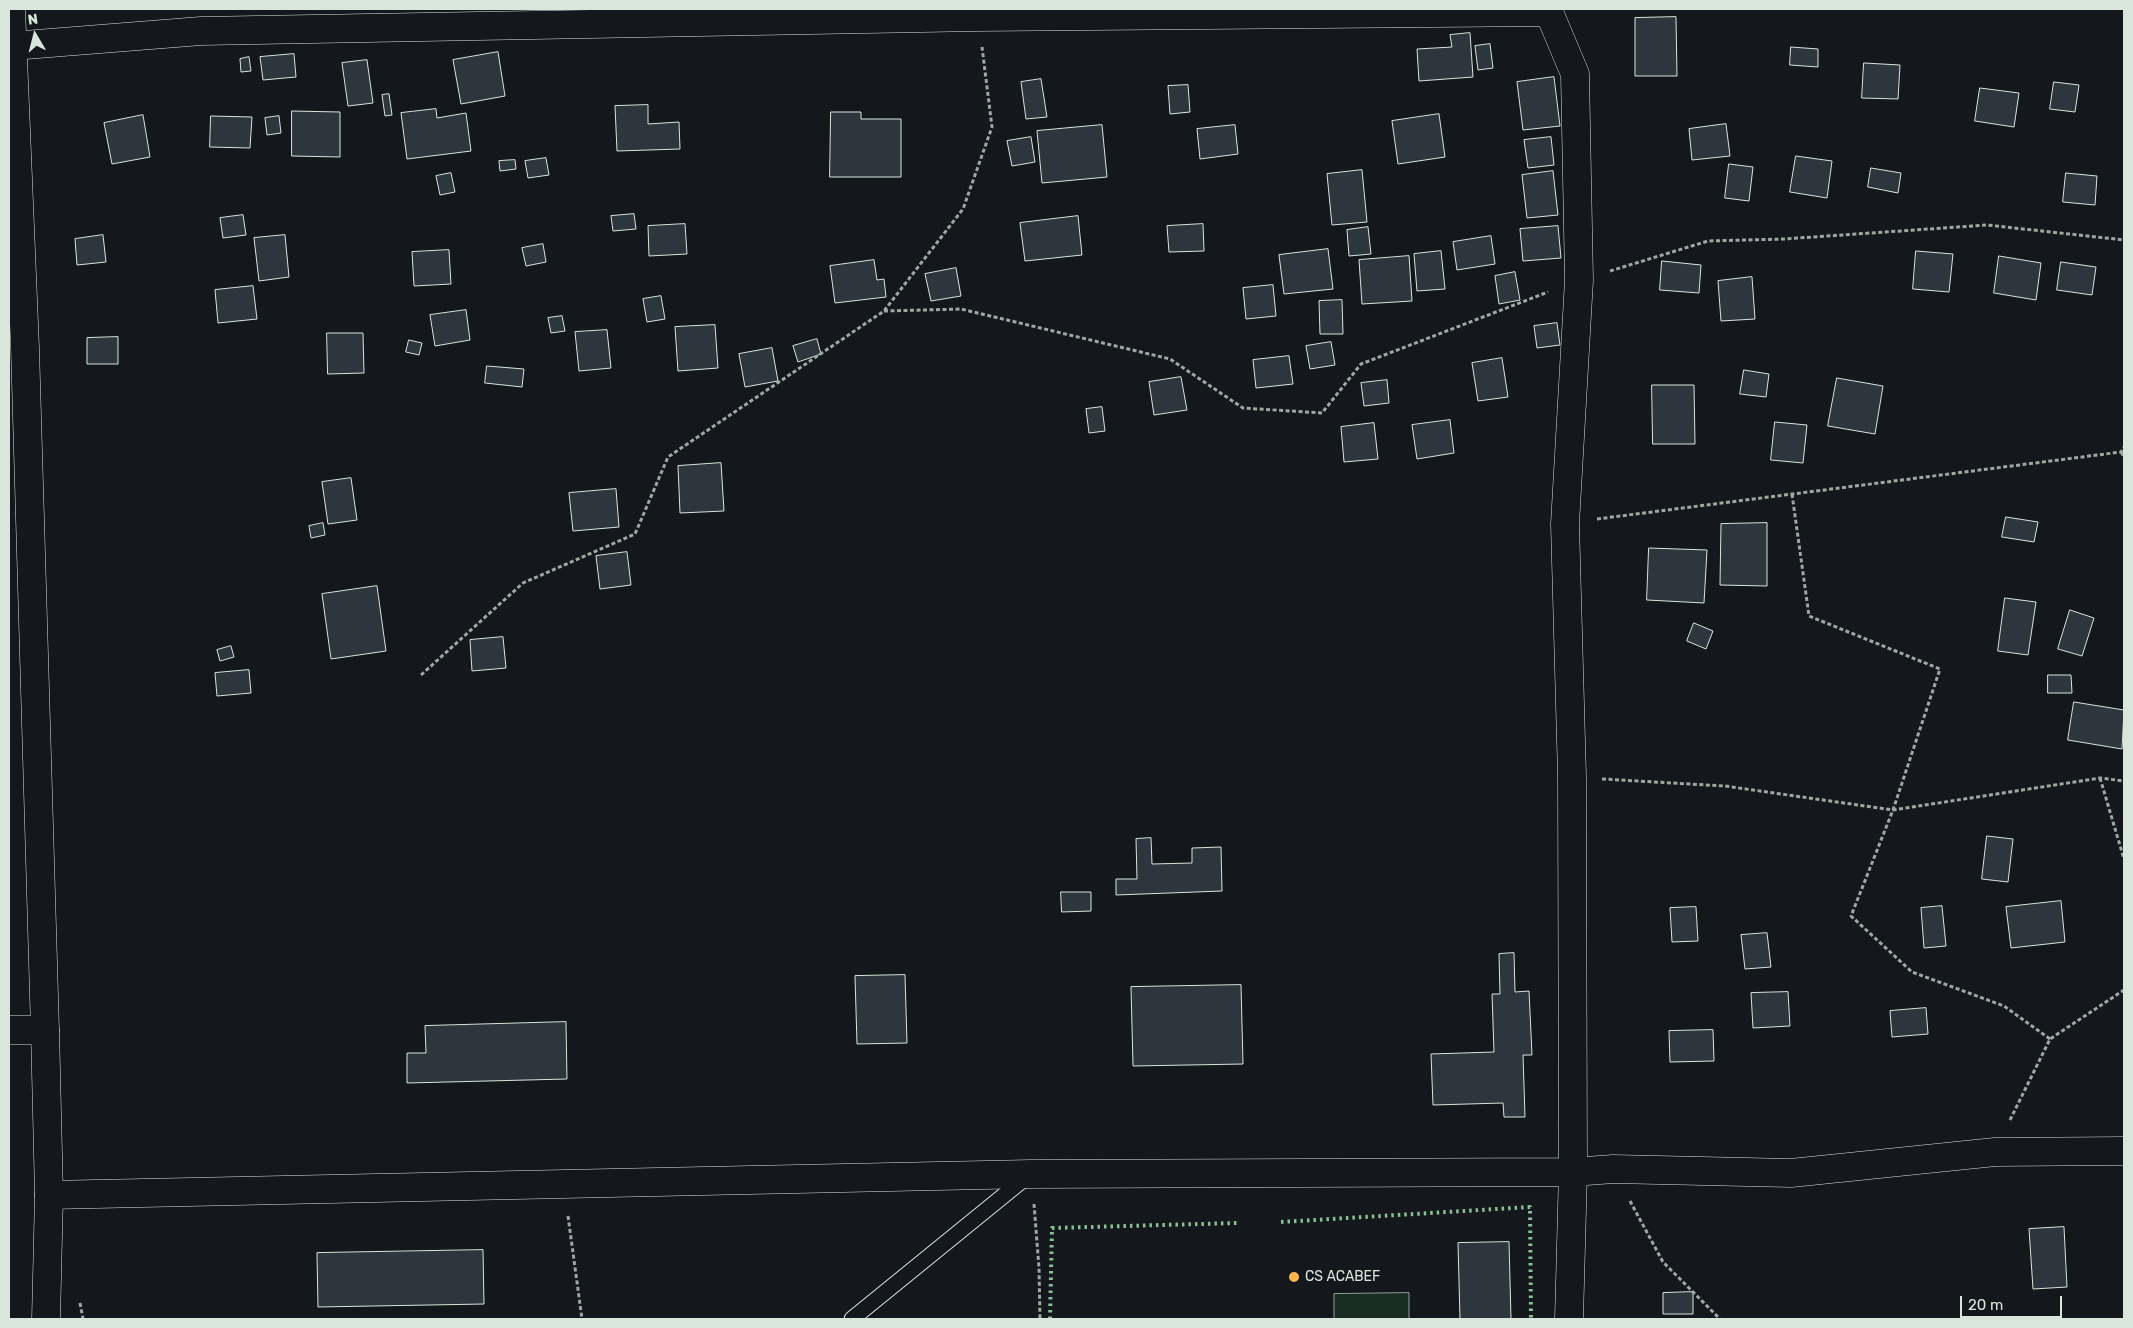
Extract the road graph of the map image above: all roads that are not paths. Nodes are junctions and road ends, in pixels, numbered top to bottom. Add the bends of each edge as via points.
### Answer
1 (11, 28) edge
2 (17, 348) edge
3 (9, 1030) edge
4 (45, 1030) junction
5 (2124, 1151) edge
6 (1573, 1172) junction
7 (1031, 1174) junction
8 (49, 1195) junction
9 (46, 1319) edge
10 (852, 1319) edge
11 (1569, 1319) edge

1 - 2 street
1 - 6 street via 201,30 978,17 1549,12 1575,74 1579,280 1566,524 1572,777
2 - 4 street
3 - 4 street
4 - 8 street
5 - 6 street via 1995,1152 1791,1173 1613,1169
6 - 7 street
6 - 11 street
7 - 8 street
7 - 10 lane
8 - 9 street

